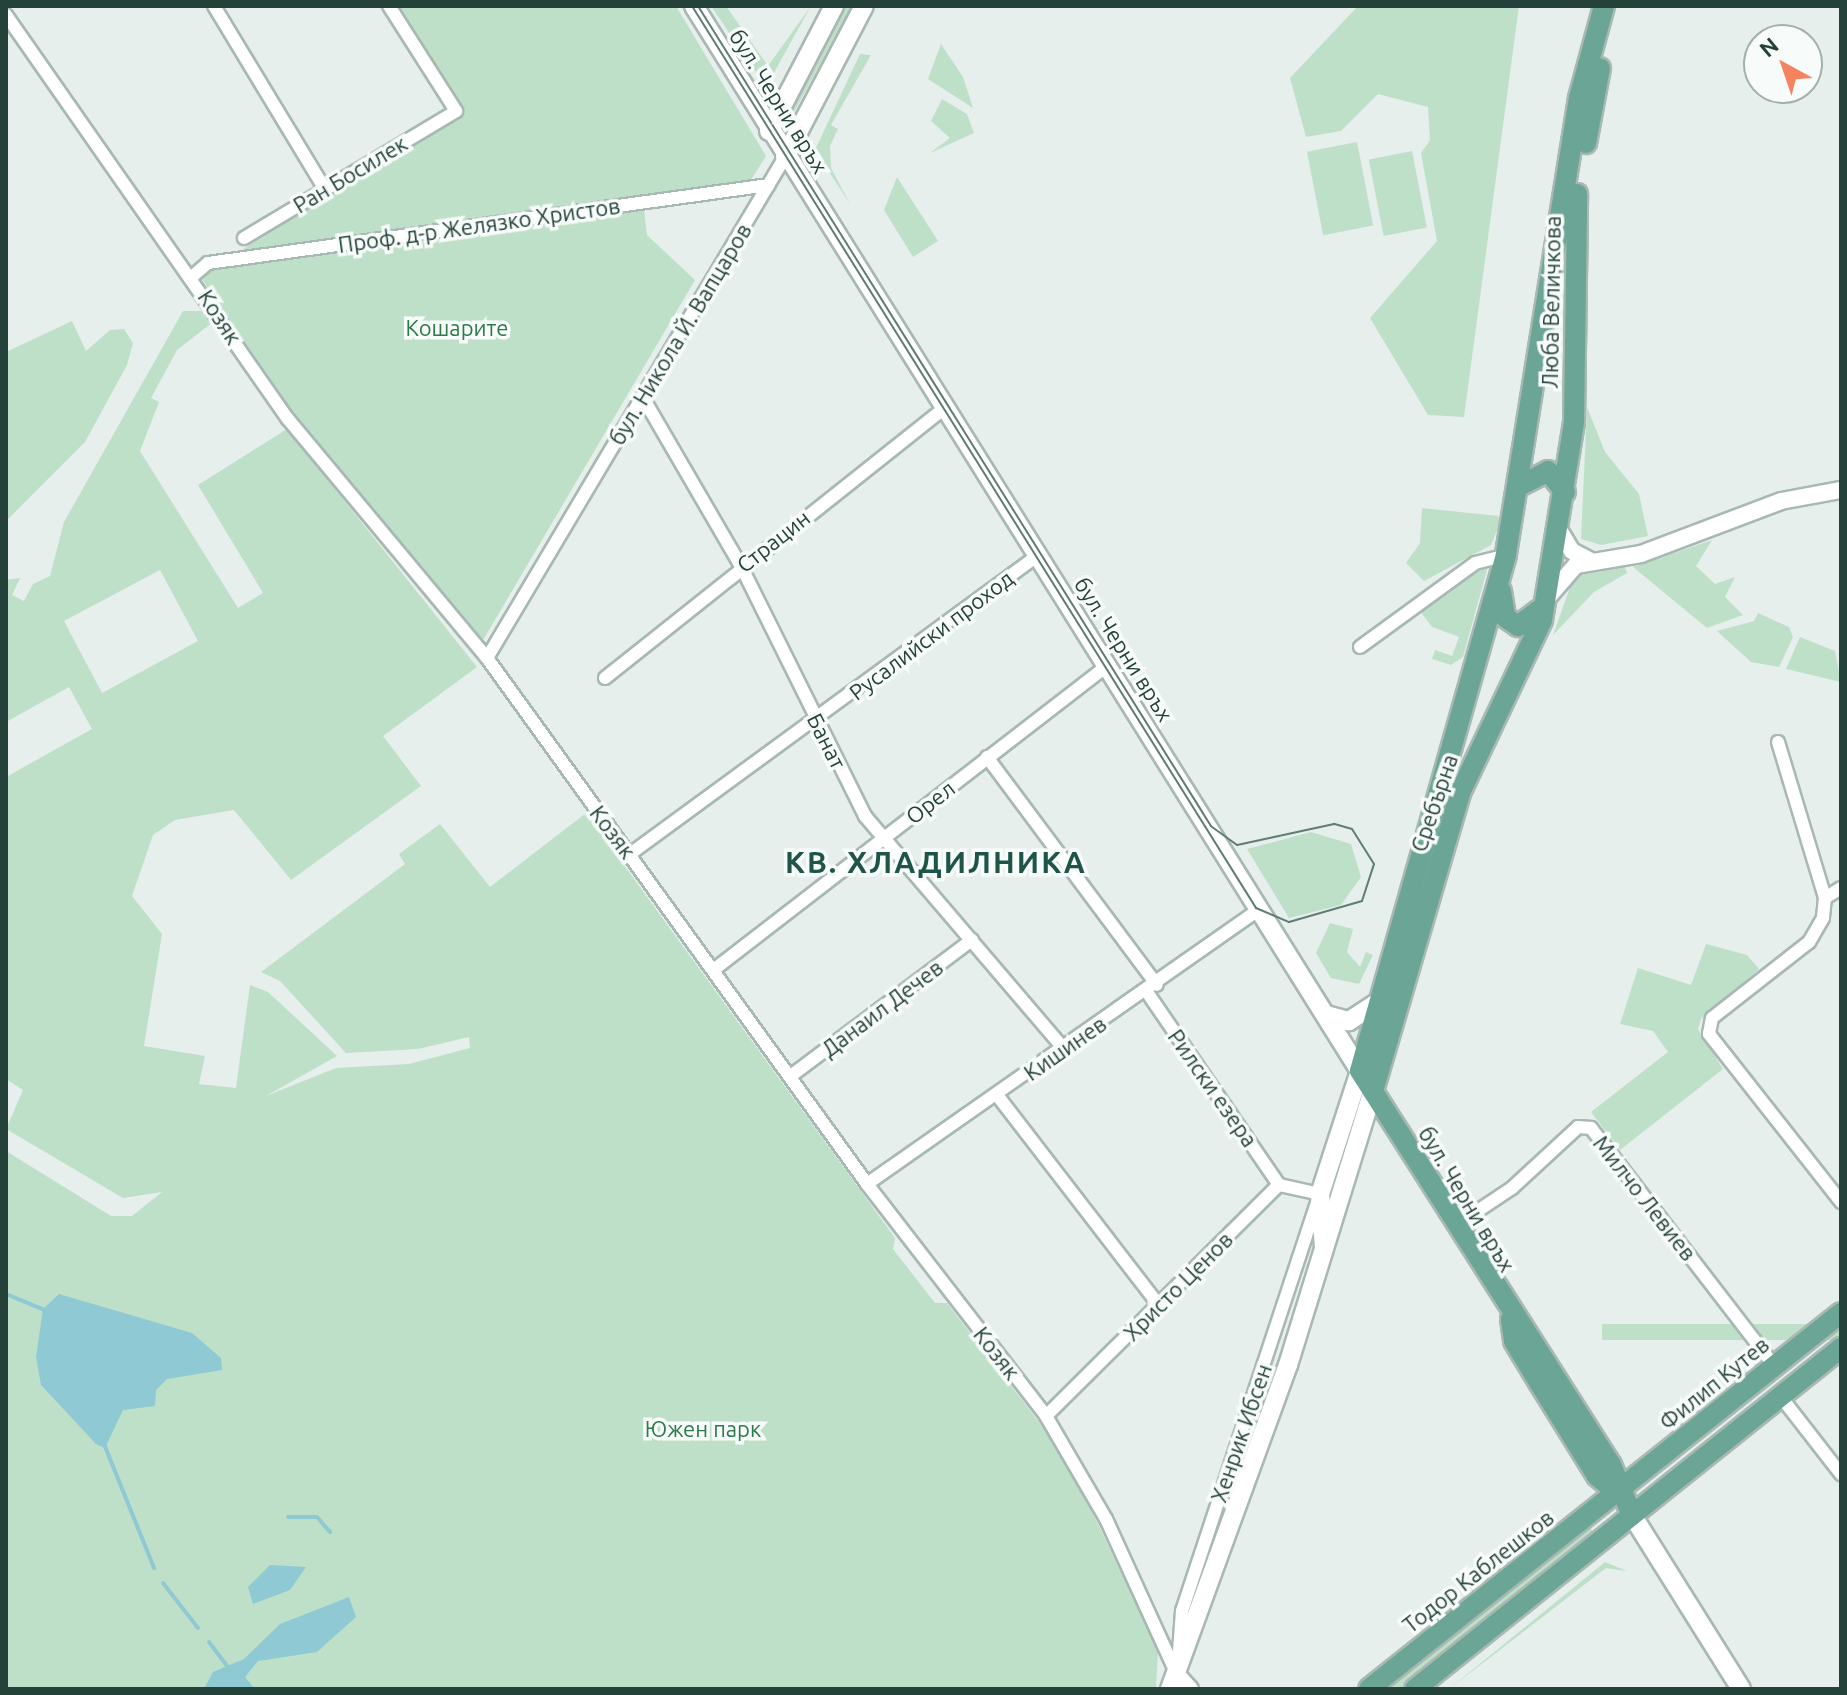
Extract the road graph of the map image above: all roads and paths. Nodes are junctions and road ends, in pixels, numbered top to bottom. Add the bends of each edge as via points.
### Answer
1 (214, 6) edge
2 (389, 6) edge
3 (694, 6) edge
4 (834, 6) edge
5 (864, 6) edge
6 (1604, 6) edge
7 (1617, 6) edge
8 (6, 15) edge
9 (769, 131) junction
10 (785, 157) junction
11 (769, 185) junction
12 (325, 189) junction
13 (244, 238) dead end
14 (194, 275) junction
15 (642, 396) junction
16 (944, 408) junction
17 (1521, 485) junction
18 (1841, 490) edge
19 (1565, 492) junction
20 (1561, 533) junction
21 (1506, 555) junction
22 (1037, 556) junction
23 (1591, 561) junction
24 (741, 566) junction
25 (1500, 583) junction
26 (1547, 600) junction
27 (1360, 647) dead end
28 (487, 658) junction
29 (1107, 666) junction
30 (605, 678) dead end
31 (816, 720) junction
32 (1778, 742) dead end
33 (987, 757) junction
34 (884, 839) junction
35 (630, 854) junction
36 (1841, 888) edge
37 (1825, 898) junction
38 (1260, 909) junction
39 (972, 940) junction
40 (716, 968) junction
41 (1152, 989) junction
42 (1380, 1001) junction
43 (1326, 1015) junction
44 (1064, 1049) junction
45 (1360, 1071) junction
46 (792, 1075) junction
47 (1373, 1091) junction
48 (997, 1095) junction
49 (867, 1184) junction
50 (1279, 1185) junction
51 (1320, 1194) junction
52 (1841, 1202) edge
53 (1455, 1226) junction
54 (1324, 1248) junction
55 (1159, 1305) junction
56 (1841, 1313) edge
57 (1841, 1348) edge
58 (1774, 1366) junction
59 (1781, 1397) junction
60 (1046, 1416) junction
61 (1841, 1474) edge
62 (1617, 1492) junction
63 (1632, 1515) junction
64 (1173, 1682) edge
65 (1190, 1689) edge
66 (1369, 1689) edge
67 (1415, 1689) edge
68 (1741, 1689) edge

1 - 12 street
2 - 12 street, Ран Босилек via 456,111
3 - 9 main road, бул. Черни връх
4 - 9 main road
5 - 10 main road, бул. Никола Й. Вапцаров
6 - 17 main road, Люба Величкова via 1579,98
7 - 19 main road, Люба Величкова via 1575,214 1574,422
8 - 14 street, Козяк
9 - 10 main road, бул. Черни връх
10 - 11 street, бул. Никола Й. Вапцаров
10 - 16 main road, бул. Черни връх
11 - 14 street, Проф. д-р Желязко Христов via 208,263
11 - 15 street, бул. Никола Й. Вапцаров
12 - 13 street, Ран Босилек
14 - 28 street, Козяк via 288,419
15 - 24 street, Банат
15 - 28 street, бул. Никола Й. Вапцаров
16 - 22 main road, бул. Черни връх
16 - 24 street, Страцин
17 - 19 main road via 1548,471
17 - 21 main road, Сребърна
18 - 23 street, Сребърна via 1781,501 1641,554
19 - 20 main road, Люба Величкова
20 - 23 street via 1572,551
20 - 26 main road, Люба Величкова
21 - 25 main road, Сребърна
21 - 27 street via 1475,563
22 - 29 main road, бул. Черни връх
22 - 31 street, Русалийски проход
23 - 26 street, Сребърна via 1564,573
24 - 30 street, Страцин
24 - 31 street, Банат
25 - 26 main road via 1505,617 1518,626 1532,622
25 - 42 main road, Сребърна
26 - 47 main road, Сребърна via 1535,644 1489,721 1460,793
28 - 35 street, Козяк
29 - 33 street, Орел
29 - 38 main road, бул. Черни връх
31 - 34 street, Банат
31 - 35 street, Русалийски проход
32 - 37 street
33 - 34 street, Орел
33 - 41 street, Рилски езера
34 - 39 street, Банат
34 - 40 street, Орел
35 - 40 street, Козяк
36 - 37 street
37 - 52 street via 1809,942 1712,1018 1709,1034
38 - 41 street, Кишинев
38 - 43 main road, бул. Черни връх
39 - 44 street, Банат
39 - 46 street, Данаил Дечев
40 - 46 street, Козяк
41 - 44 street, Кишинев
41 - 50 street, Рилски езера
42 - 43 main road via 1349,1021
42 - 45 main road, Сребърна
43 - 45 main road, бул. Черни връх
44 - 48 street, Кишинев
45 - 47 main road, бул. Черни връх
45 - 51 main road, Хенрик Ибсен
46 - 49 street, Козяк
47 - 53 main road, бул. Черни връх
47 - 54 main road, Хенрик Ибсен
48 - 49 street, Кишинев
48 - 55 street
49 - 60 street, Козяк
50 - 51 street
50 - 55 street, Христо Ценов
51 - 54 main road, Хенрик Ибсен
51 - 64 street, Хенрик Ибсен via 1182,1611
53 - 58 street, Милчо Левиев via 1512,1188 1578,1127 1591,1128
53 - 62 main road, бул. Черни връх via 1611,1465
54 - 64 main road, Хенрик Ибсен
55 - 60 street, Христо Ценов
56 - 58 main road, Филип Кутев
57 - 59 main road
58 - 62 main road, Филип Кутев
59 - 61 street
59 - 63 main road
60 - 64 street, Козяк via 1106,1519
62 - 63 main road, бул. Черни връх
62 - 66 main road, Тодор Каблешков
63 - 67 main road
63 - 68 main road, бул. Черни връх
64 - 65 street

